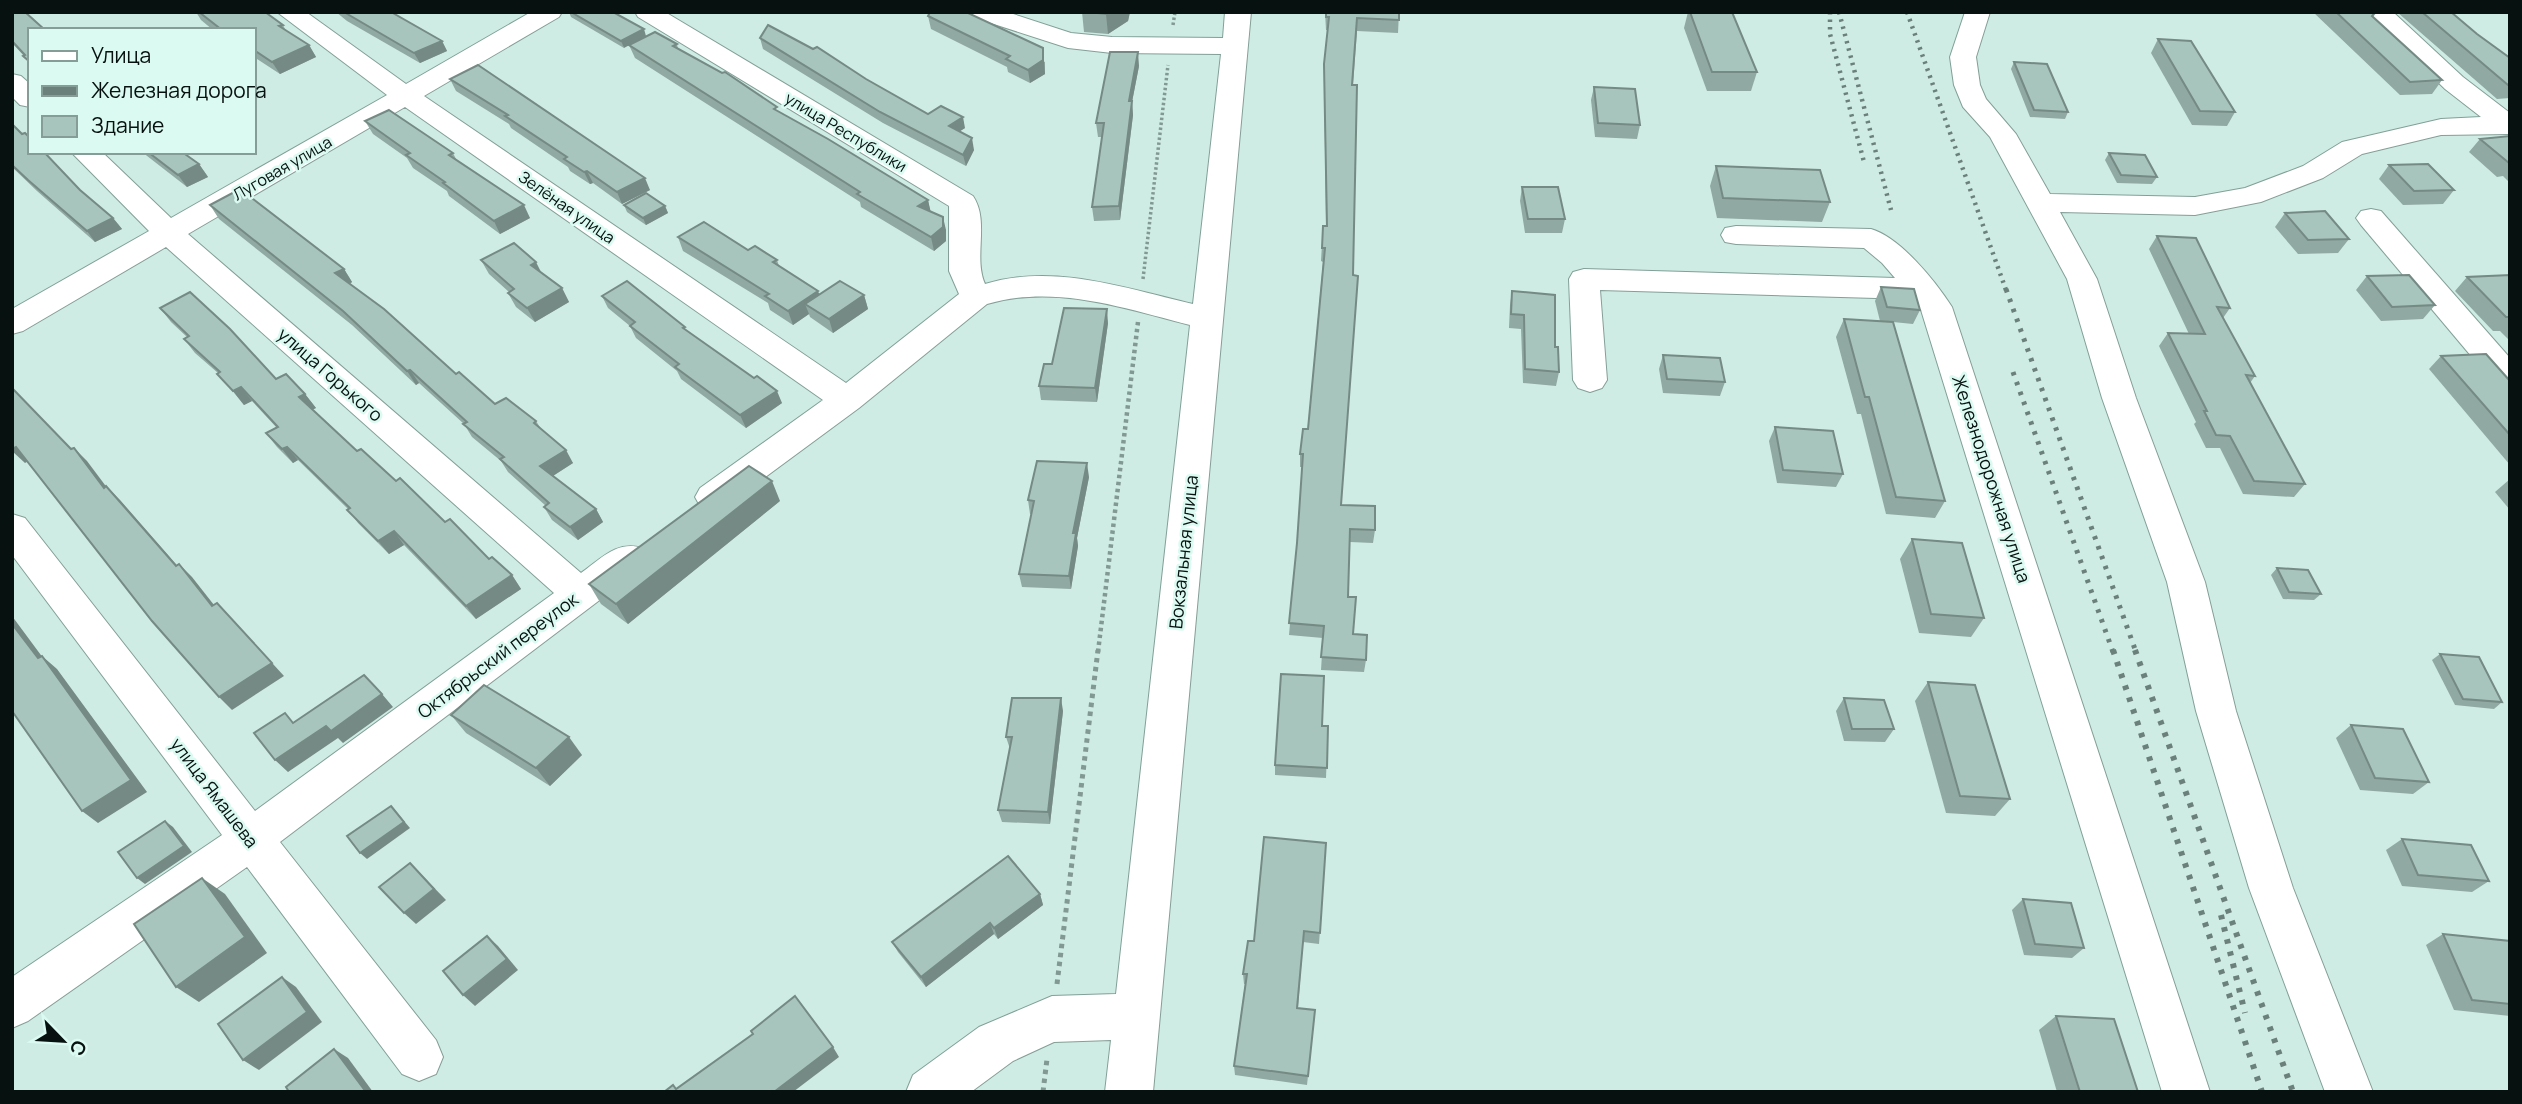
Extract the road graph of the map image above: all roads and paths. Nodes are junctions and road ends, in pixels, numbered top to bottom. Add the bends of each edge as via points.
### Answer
1 (289, 12) edge
2 (550, 12) edge
3 (647, 12) edge
4 (981, 12) edge
5 (1175, 12) edge
6 (1978, 12) edge
7 (2378, 12) edge
8 (1237, 29) edge
9 (1171, 46) junction
10 (12, 82) edge
11 (406, 96) junction
12 (28, 97) edge
13 (2508, 125) edge
14 (87, 154) edge
15 (2041, 202) junction
16 (2371, 218) dead end
17 (169, 233) junction
18 (1735, 235) dead end
19 (1922, 289) junction
20 (976, 297) junction
21 (1140, 302) junction
22 (1209, 319) junction
23 (12, 323) edge
24 (1590, 380) dead end
25 (2510, 380) edge
26 (847, 400) junction
27 (12, 528) edge
28 (580, 594) junction
29 (250, 840) junction
30 (12, 1005) edge
31 (1136, 1016) junction
32 (1052, 1020) junction
33 (419, 1056) dead end
34 (930, 1092) edge
35 (1129, 1092) edge
36 (2186, 1092) edge
37 (2349, 1092) edge

1 - 11 street, Зелёная улица
2 - 11 street, Луговая улица
3 - 20 street, улица Республики via 962,202 964,271
4 - 9 street via 1068,40
5 - 9 path
6 - 15 street via 1963,57 1967,85
7 - 13 street via 2454,83
8 - 9 street
8 - 22 street, Вокзальная улица
9 - 21 path
10 - 12 street
11 - 17 street, Луговая улица
11 - 26 street, Зелёная улица
13 - 15 street via 2441,127 2352,148 2313,172 2263,192 2206,204
14 - 17 street, улица Горького
15 - 37 street via 2082,279 2119,398 2186,582 2216,711 2271,888
16 - 25 street
17 - 23 street, Луговая улица
17 - 28 street, улица Горького
18 - 19 street, Железнодорожная улица via 1871,239
19 - 24 street via 1584,279
19 - 36 street, Железнодорожная улица via 1936,307
20 - 21 street via 1037,285 1098,291
20 - 26 street, Октябрьский переулок
21 - 22 street
21 - 32 path
22 - 31 street, Вокзальная улица
26 - 28 street, Октябрьский переулок
27 - 29 street, улица Ямашева
28 - 29 street, Октябрьский переулок
29 - 30 street, Октябрьский переулок
29 - 33 street, улица Ямашева
31 - 32 street
31 - 35 street, Вокзальная улица
32 - 34 street via 996,1044

